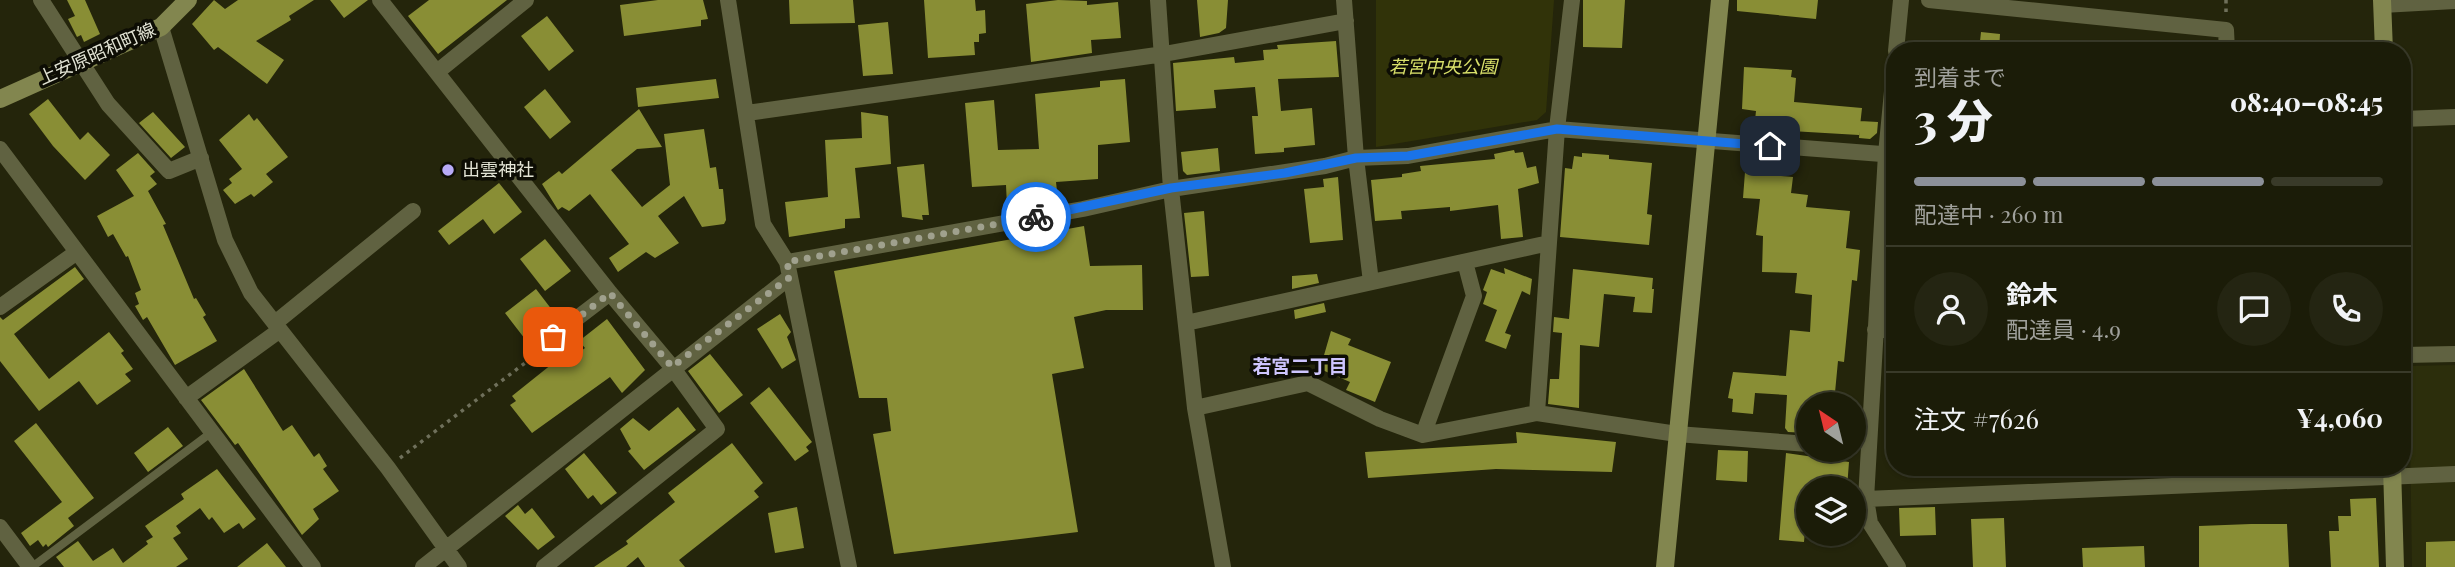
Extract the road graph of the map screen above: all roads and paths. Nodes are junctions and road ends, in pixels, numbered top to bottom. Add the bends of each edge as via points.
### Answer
1 (41, 0) edge
2 (188, 0) edge
3 (380, 0) edge
4 (526, 0) edge
5 (728, 0) edge
6 (1158, 0) edge
7 (1343, 0) edge
8 (1572, 0) edge
9 (1720, 0) edge
10 (1901, 0) edge
11 (1929, 0) edge
12 (2455, 1) edge
13 (2382, 2) edge
14 (1346, 21) junction
15 (161, 27) junction
16 (1897, 42) edge
17 (2227, 42) edge
18 (2384, 42) edge
19 (1164, 54) junction
20 (80, 61) junction
21 (437, 72) junction
22 (0, 99) edge
23 (747, 113) junction
24 (2455, 117) edge
25 (2411, 119) edge
26 (1557, 129) junction
27 (1709, 141) junction
28 (0, 149) edge
29 (1886, 155) edge
30 (201, 158) junction
31 (1356, 158) junction
32 (1171, 188) junction
33 (1886, 210) edge
34 (413, 211) dead end
35 (1549, 243) junction
36 (77, 252) junction
37 (1465, 262) junction
38 (788, 270) junction
39 (1371, 282) junction
40 (610, 293) junction
41 (0, 307) edge
42 (1186, 323) junction
43 (277, 326) junction
44 (1875, 330) junction
45 (1886, 330) edge
46 (534, 351) joint
47 (2455, 354) edge
48 (2411, 355) edge
49 (672, 367) junction
50 (186, 398) junction
51 (1866, 406) edge
52 (1195, 408) junction
53 (1537, 413) junction
54 (212, 432) junction
55 (1676, 434) junction
56 (1423, 435) junction
57 (1796, 443) edge
58 (388, 468) junction
59 (2411, 473) edge
60 (2455, 474) edge
61 (2314, 476) edge
62 (2392, 476) edge
63 (1866, 499) joint
64 (0, 527) edge
65 (446, 549) junction
66 (31, 567) edge
67 (313, 567) edge
68 (423, 567) edge
69 (459, 567) edge
70 (544, 567) edge
71 (849, 567) edge
72 (1223, 567) edge
73 (1665, 567) edge
74 (1898, 567) edge
75 (2395, 567) edge

1 - 20 street
2 - 15 street, 上安原昭和町線
3 - 21 street
4 - 21 street
5 - 23 street
6 - 19 street
7 - 14 street
8 - 26 street
9 - 27 street
10 - 16 street
11 - 17 street via 2226,30
12 - 13 street
13 - 18 street
14 - 19 street
14 - 31 street
15 - 20 street, 上安原昭和町線
15 - 30 street
19 - 23 street
19 - 32 street
20 - 22 street, 上安原昭和町線
20 - 30 street via 108,104 169,171
21 - 40 street
23 - 38 street via 763,224
24 - 25 street
26 - 27 street
26 - 31 street via 1408,156
26 - 35 street
27 - 29 street
27 - 55 street
28 - 36 street
30 - 43 street via 225,240 251,293
31 - 32 street
31 - 39 street
32 - 38 street
32 - 42 street
33 - 44 street
34 - 43 street
35 - 37 street
35 - 53 street
36 - 41 street
36 - 50 street
37 - 39 street
37 - 56 street via 1474,296
38 - 49 street
38 - 71 street
39 - 42 street
40 - 46 street
40 - 49 street
42 - 52 street
43 - 50 street
43 - 58 street
44 - 45 street
44 - 51 street
46 - 58 path
47 - 48 street
49 - 65 street
49 - 70 street via 717,429
50 - 54 street
52 - 56 street via 1308,383
52 - 72 street
53 - 55 street
53 - 56 street
54 - 66 lane
54 - 67 street
55 - 57 street
55 - 73 street
58 - 65 street
59 - 60 street
61 - 63 street
62 - 75 street
63 - 74 street via 1870,523
64 - 66 street
65 - 68 street
65 - 69 street

